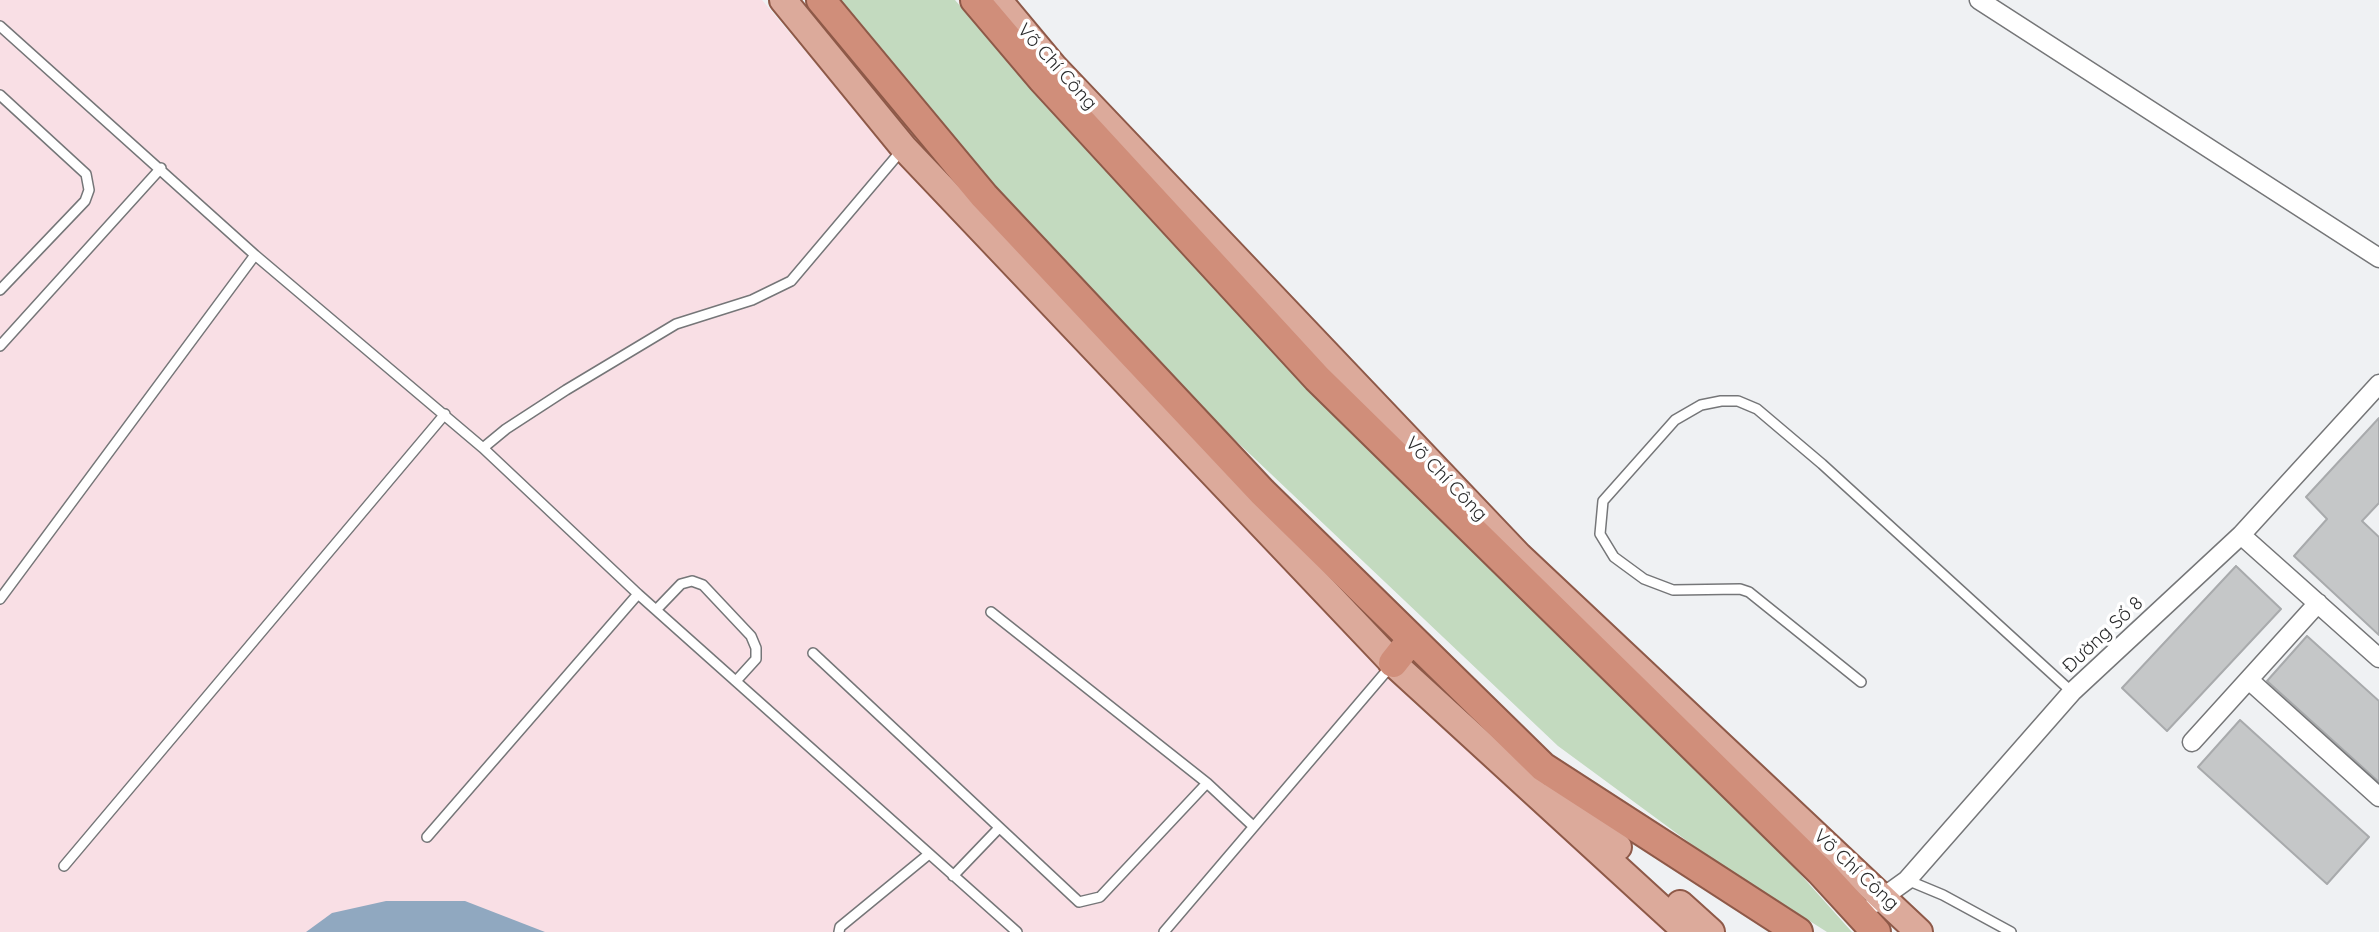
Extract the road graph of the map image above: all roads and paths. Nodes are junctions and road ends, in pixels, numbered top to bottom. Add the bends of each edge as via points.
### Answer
1 (783, 0) edge
2 (821, 0) edge
3 (975, 0) edge
4 (998, 0) edge
5 (1979, 0) edge
6 (0, 26) edge
7 (0, 95) edge
8 (904, 148) junction
9 (162, 169) junction
10 (255, 255) junction
11 (2379, 258) edge
12 (0, 290) edge
13 (0, 346) edge
14 (2379, 384) edge
15 (444, 415) junction
16 (484, 448) junction
17 (2241, 535) junction
18 (638, 594) junction
19 (0, 599) edge
20 (2319, 603) junction
21 (656, 610) junction
22 (991, 612) dead end
23 (1412, 639) junction
24 (813, 653) dead end
25 (2379, 658) edge
26 (1393, 663) junction
27 (2249, 680) junction
28 (736, 681) junction
29 (1861, 682) dead end
30 (2073, 692) junction
31 (2192, 742) dead end
32 (1543, 767) junction
33 (1206, 783) junction
34 (2379, 797) edge
35 (1253, 826) junction
36 (999, 828) junction
37 (427, 837) dead end
38 (929, 854) junction
39 (64, 866) dead end
40 (953, 876) junction
41 (1907, 880) junction
42 (1885, 897) junction
43 (1866, 923) edge
44 (839, 932) edge
45 (1017, 932) edge
46 (1164, 932) edge
47 (1687, 932) edge
48 (1711, 932) edge
49 (1798, 932) edge
50 (1919, 932) edge
51 (2011, 932) edge

1 - 8 main road
2 - 23 highway via 984,196 1262,492
3 - 43 highway, Võ Chí Công via 1317,378 1819,871
4 - 42 main road, Võ Chí Công via 1054,67 1519,556
5 - 11 street
6 - 9 lane
7 - 12 lane via 86,174 89,190 85,201
8 - 16 lane via 790,281 752,300 676,324 566,390
8 - 26 main road
9 - 10 lane
9 - 13 lane
10 - 15 lane
10 - 19 lane
14 - 17 street, Đường Số 8
15 - 16 lane
15 - 39 lane
16 - 18 lane
17 - 20 street
17 - 30 street, Đường Số 8
18 - 21 lane
18 - 37 lane
20 - 25 street
20 - 27 street
21 - 28 lane
21 - 28 lane via 681,584 703,585 751,636 756,648 756,659
22 - 33 lane
23 - 26 highway
23 - 32 highway
24 - 36 lane
26 - 35 lane
26 - 47 main road
27 - 31 street
27 - 34 street
28 - 38 lane
29 - 30 lane via 1749,592 1673,590 1644,579 1615,556 1600,534 1603,501 1675,420 1701,405 1721,401 1738,401 1757,409
30 - 41 street, Đường Số 8
32 - 48 main road via 1628,858
32 - 49 highway
33 - 35 lane
33 - 36 lane via 1100,897 1089,902 1079,902 1069,894
35 - 46 lane
36 - 40 lane
38 - 40 lane
38 - 44 lane via 839,927
40 - 45 lane
41 - 42 street, Đường Số 8
41 - 51 lane
42 - 43 street, Đường Số 8
42 - 50 main road, Võ Chí Công

